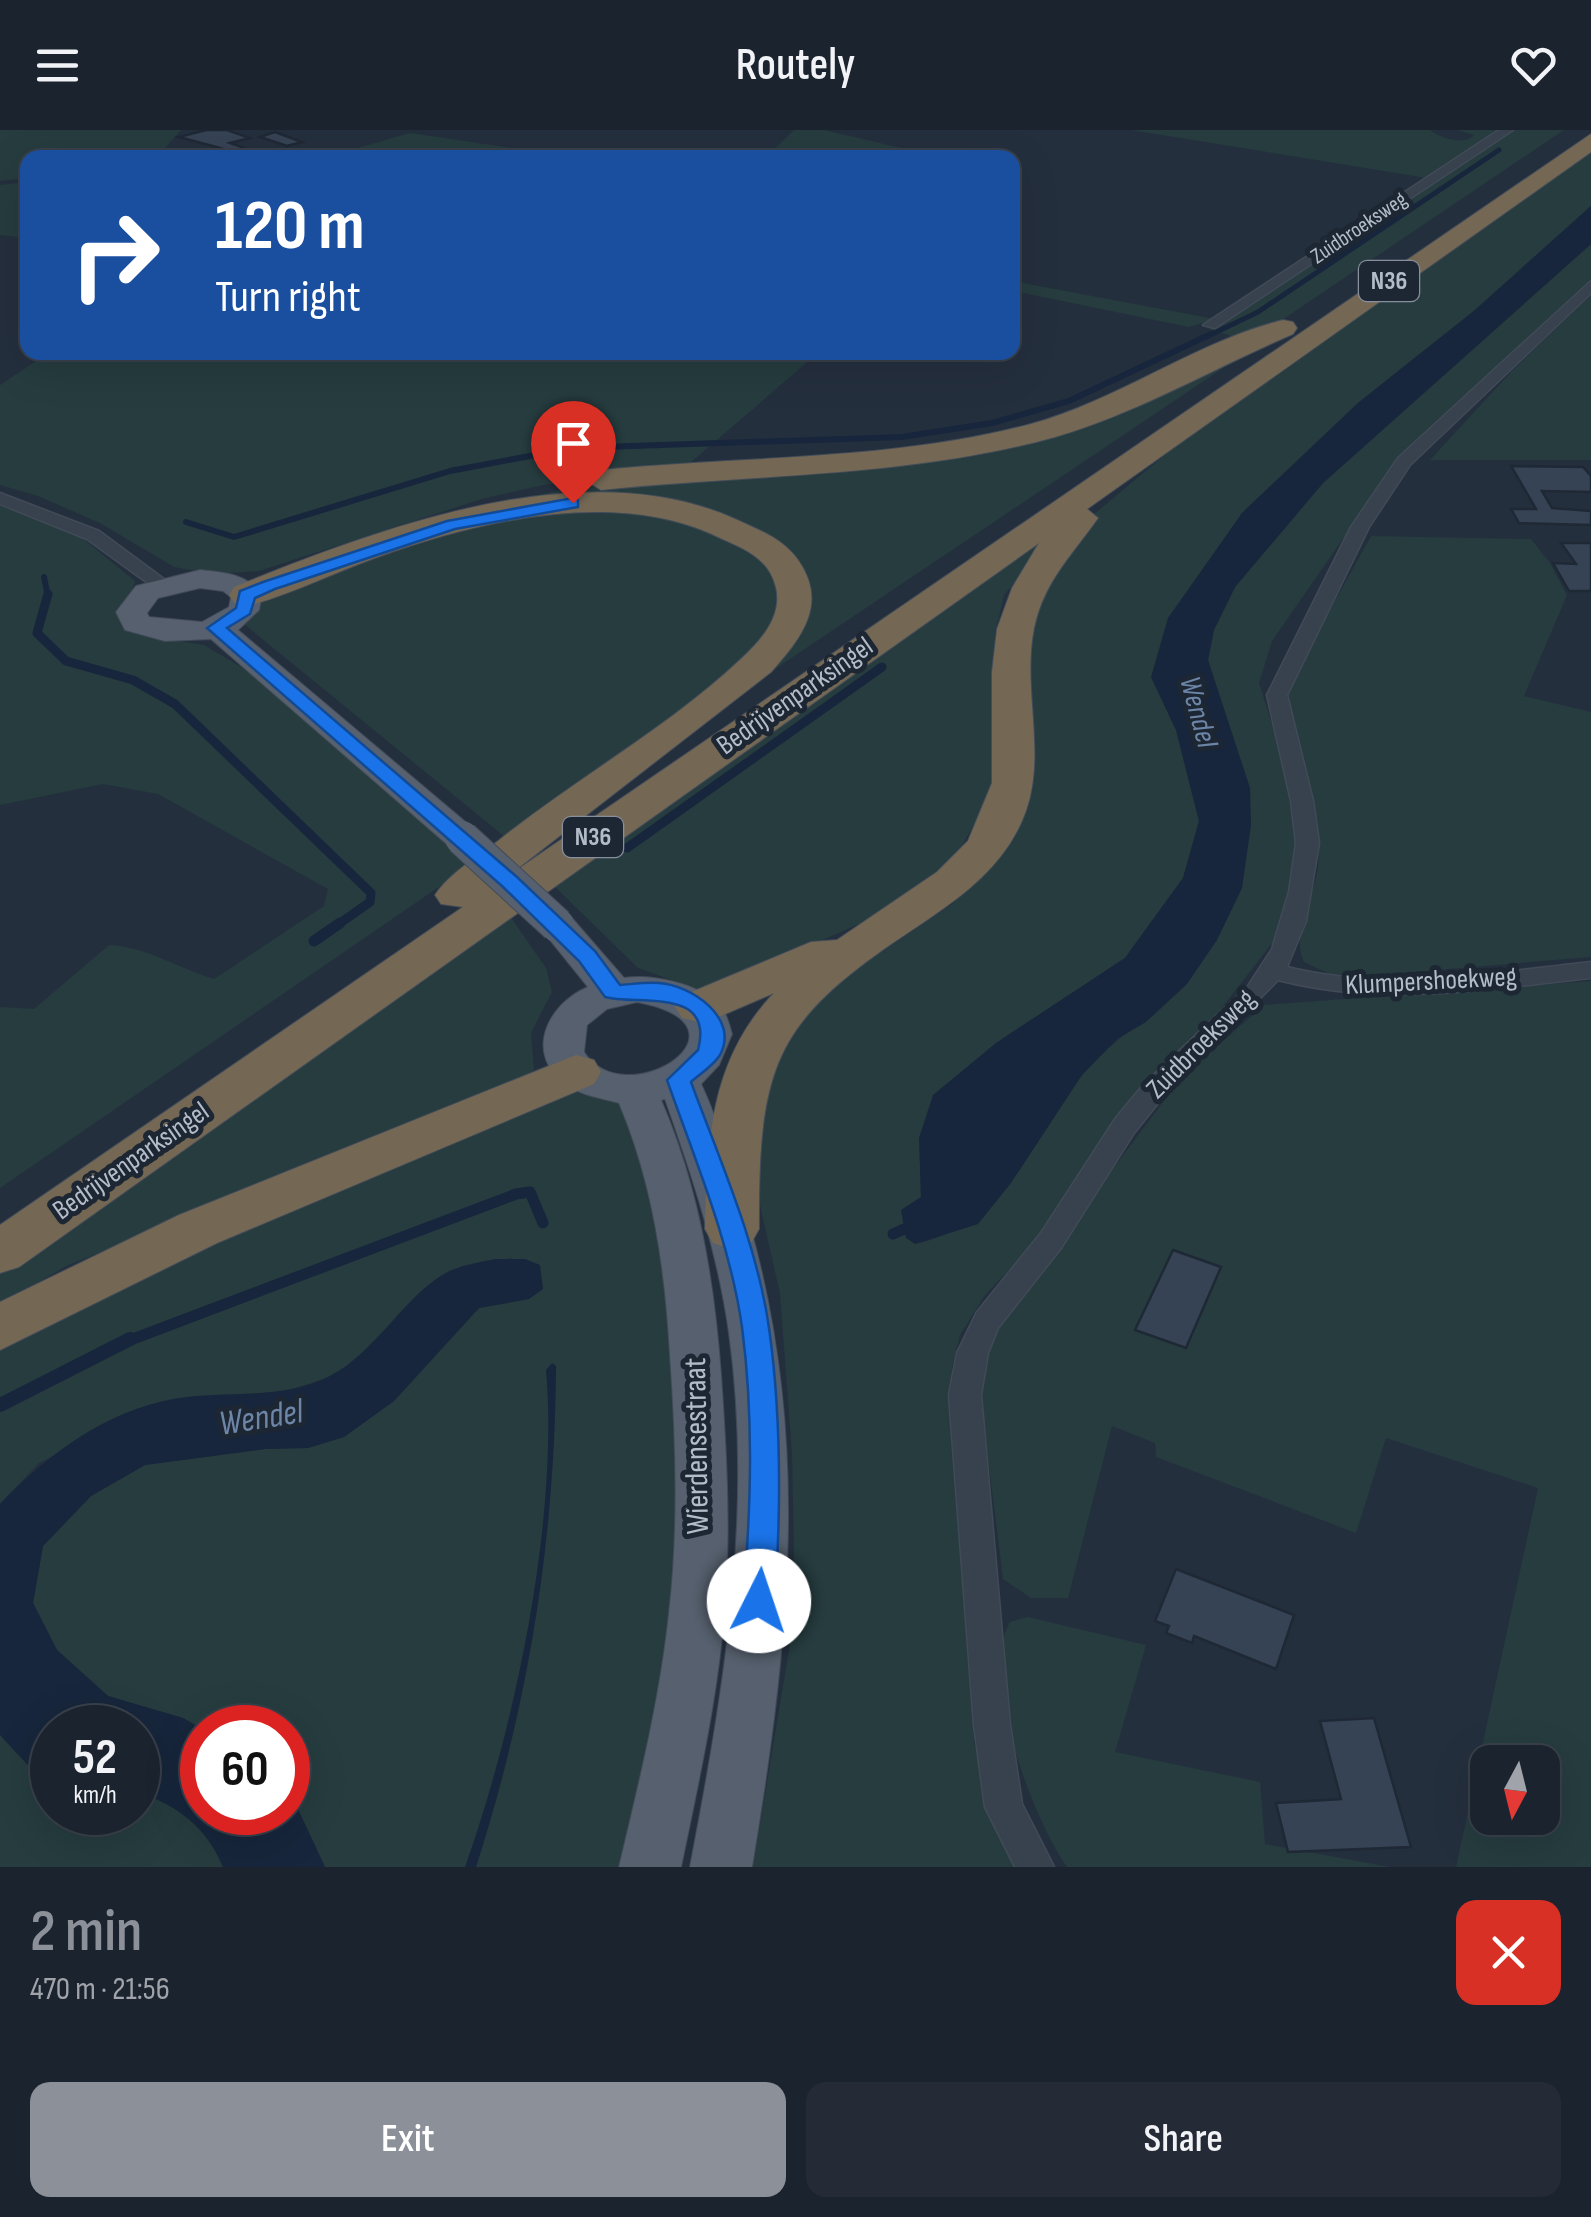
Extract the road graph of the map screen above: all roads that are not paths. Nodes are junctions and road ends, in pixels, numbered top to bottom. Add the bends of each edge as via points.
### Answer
1 (1507, 130) edge
2 (1586, 130) edge
3 (1591, 141) edge
4 (1591, 285) edge
5 (1314, 316) junction
6 (1210, 325) dead end
7 (1188, 422) junction
8 (0, 498) edge
9 (164, 585) junction
10 (239, 589) junction
11 (216, 628) junction
12 (886, 927) junction
13 (374, 961) junction
14 (1591, 970) edge
15 (1272, 971) junction
16 (614, 992) junction
17 (699, 1007) junction
18 (576, 1072) junction
19 (657, 1085) junction
20 (0, 1218) edge
21 (732, 1230) junction
22 (0, 1253) edge
23 (0, 1328) edge
24 (650, 1867) edge
25 (722, 1867) edge
26 (1035, 1867) edge

1 - 6 street, Zuidbroeksweg
2 - 5 highway, Bedrijvenparksingel / N36
3 - 7 highway, Bedrijvenparksingel / N36
4 - 15 street, Zuidbroeksweg via 1404,462 1360,528 1286,673 1277,695 1279,721 1308,829 1307,862
5 - 10 highway, N36 via 1119,407 1011,439 893,458 632,476 539,490 449,513
5 - 13 highway, Bedrijvenparksingel / N36
7 - 12 highway, N36 via 1042,561 1015,634 1012,798 985,849 936,896
7 - 22 highway, Bedrijvenparksingel / N36
8 - 9 street via 94,535
9 - 10 main road via 200,579
9 - 11 main road via 135,602 136,623 168,634
10 - 11 main road via 244,610
10 - 13 highway, N36 via 452,524 573,503 629,504 710,518 771,550 789,573 794,614 776,646 724,694 586,792
11 - 16 main road, bridge via 462,838 557,925
12 - 17 highway, N36
12 - 21 highway via 784,1007 752,1056 733,1124
13 - 20 highway, Bedrijvenparksingel / N36
14 - 15 street, Klumpershoekweg via 1357,988 1316,985
15 - 26 street, Zuidbroeksweg via 1136,1111 1066,1220 992,1310 966,1368 992,1725 1004,1806
16 - 17 main road via 661,990
16 - 18 main road via 592,1000 564,1026 564,1058
17 - 19 main road via 710,1021 709,1053
18 - 19 main road via 592,1082
18 - 23 highway via 181,1237
19 - 21 main road
19 - 24 main road, Wierdensestraat via 694,1330 702,1487 697,1612
21 - 25 main road via 755,1326 767,1496 751,1706

